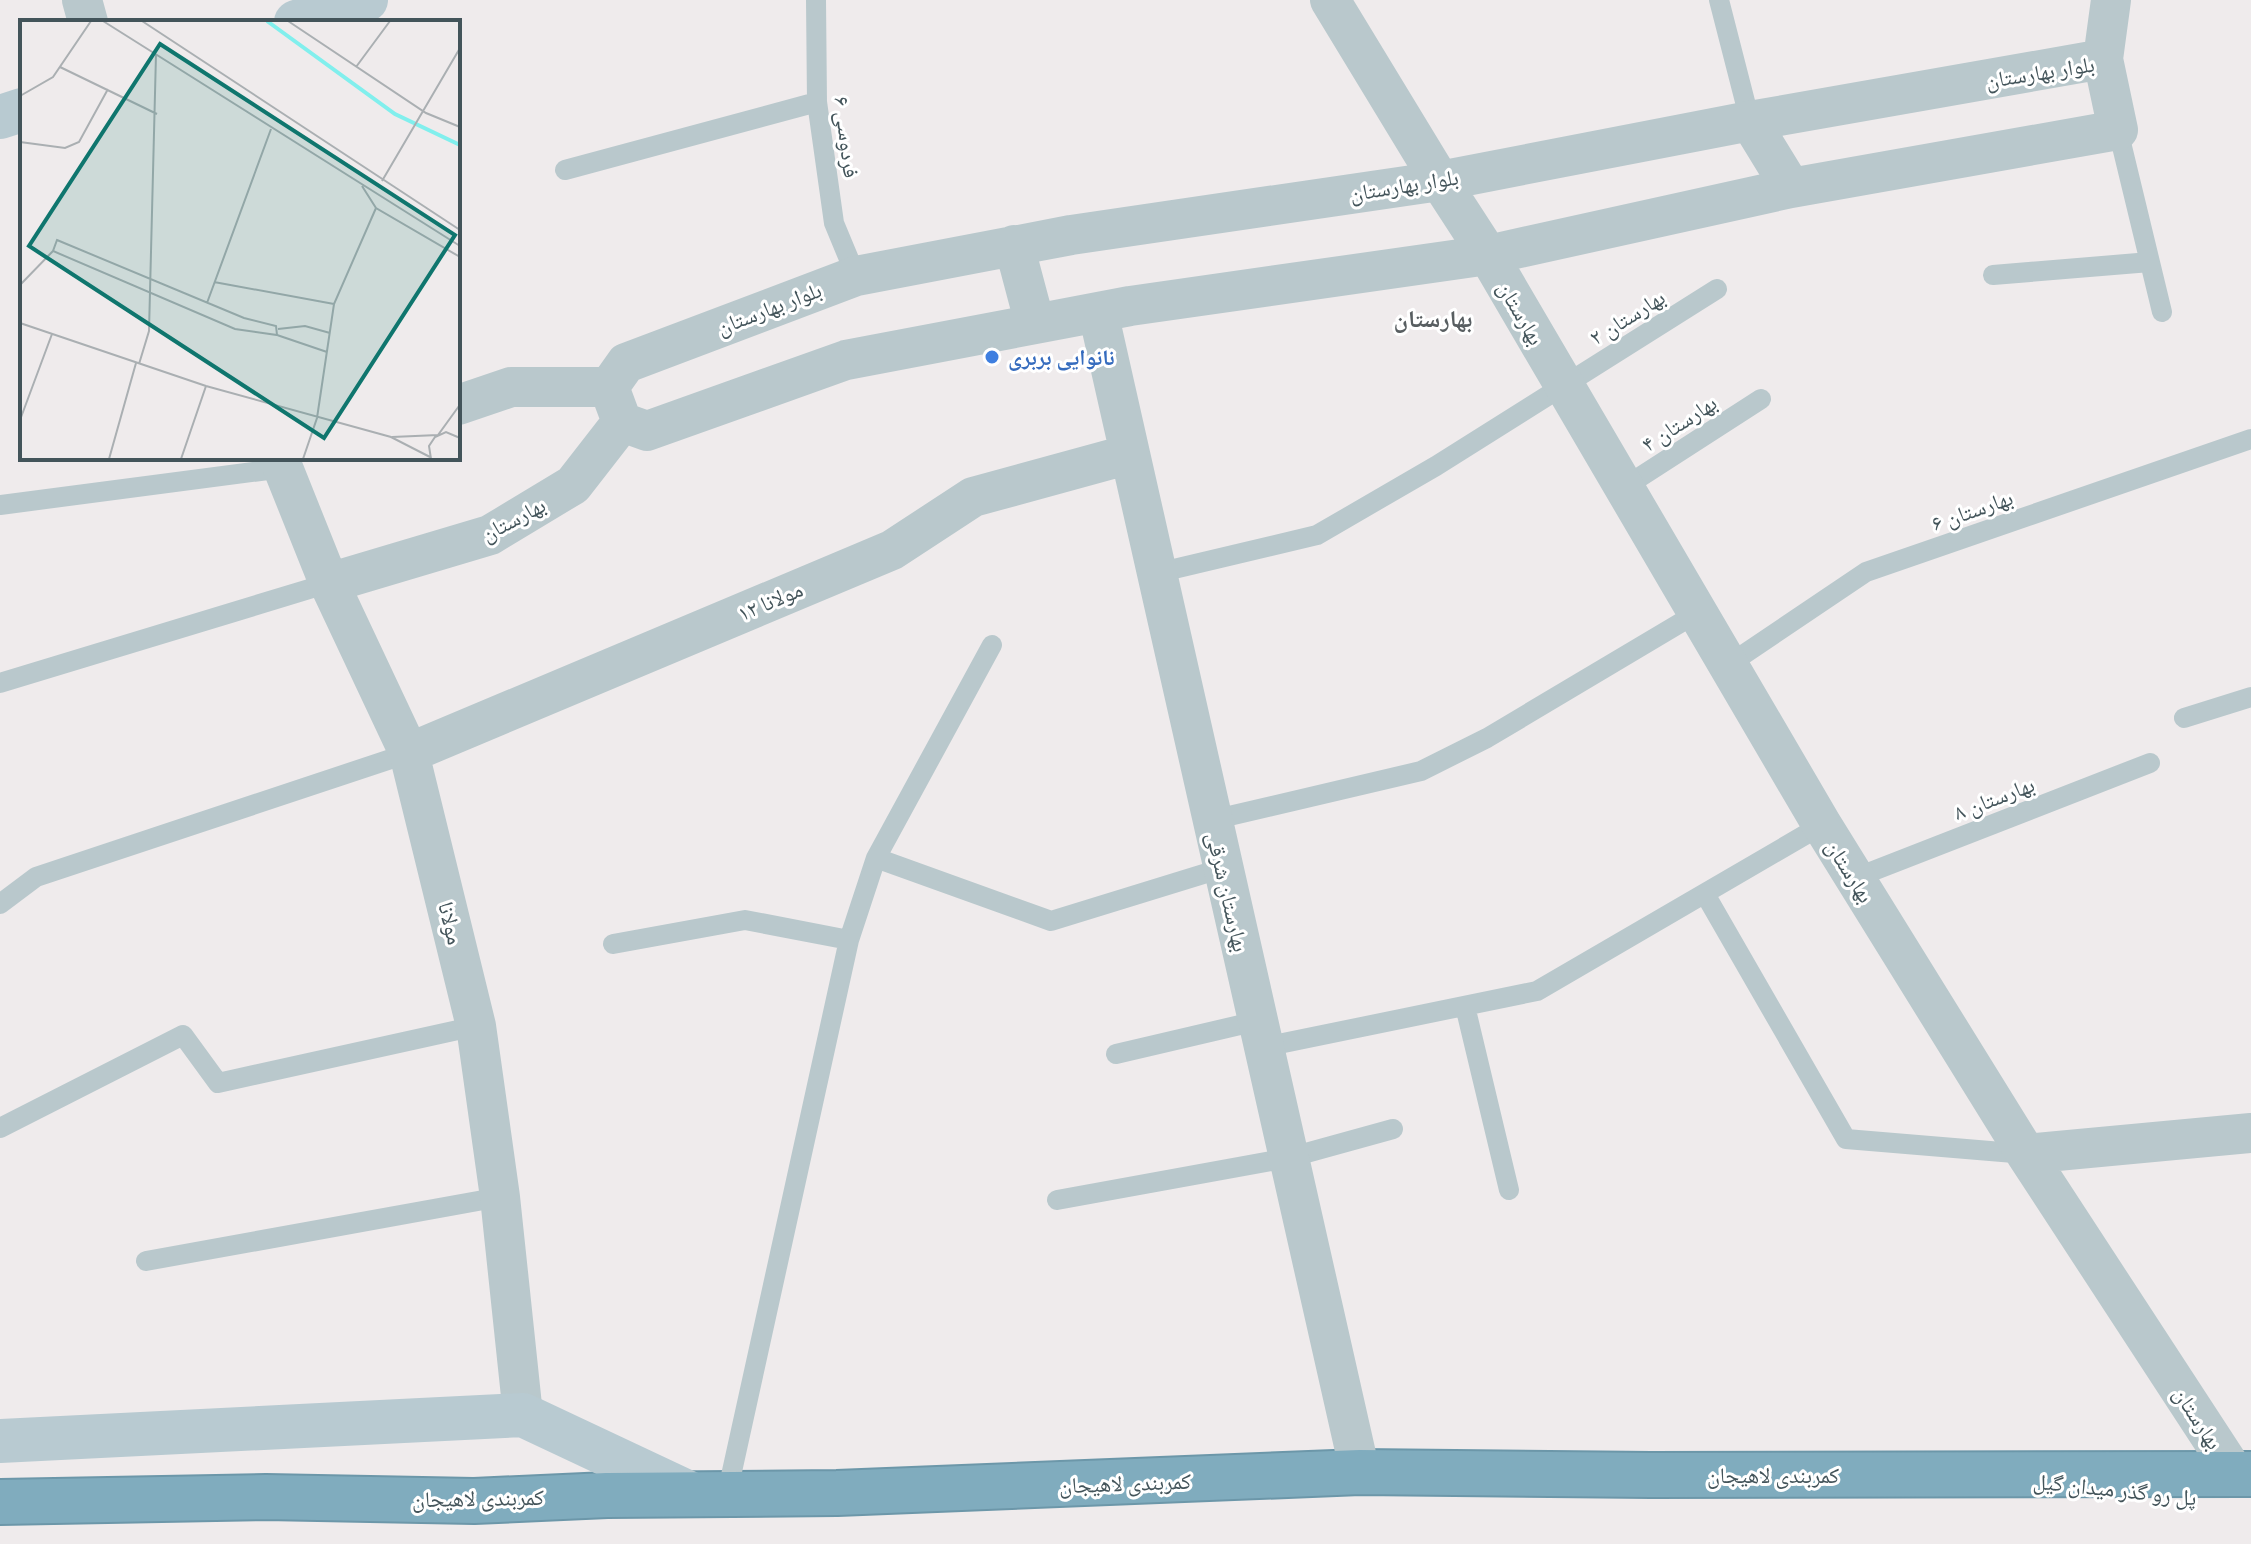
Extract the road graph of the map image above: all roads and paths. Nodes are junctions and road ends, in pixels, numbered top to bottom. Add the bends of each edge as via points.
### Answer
1 (82, 0) edge
2 (366, 0) edge
3 (816, 0) edge
4 (1330, 0) edge
5 (1719, 0) edge
6 (2111, 0) edge
7 (87, 20) edge
8 (302, 20) edge
9 (2103, 59) junction
10 (817, 102) junction
11 (20, 111) edge
12 (0, 117) edge
13 (1750, 121) junction
14 (2118, 130) junction
15 (565, 170) dead end
16 (1440, 181) junction
17 (1791, 188) junction
18 (1014, 245) junction
19 (1488, 255) junction
20 (2150, 262) junction
21 (1993, 275) dead end
22 (856, 276) junction
23 (1717, 289) dead end
24 (1098, 312) junction
25 (2162, 312) dead end
26 (1035, 324) junction
27 (1563, 386) junction
28 (1761, 399) dead end
29 (460, 404) edge
30 (616, 404) junction
31 (2251, 439) edge
32 (1130, 454) junction
33 (291, 461) edge
34 (1623, 488) junction
35 (0, 505) edge
36 (1157, 573) junction
37 (329, 583) junction
38 (1697, 613) junction
39 (992, 645) dead end
40 (1728, 665) junction
41 (0, 683) edge
42 (2251, 697) edge
43 (2184, 718) dead end
44 (409, 753) junction
45 (2150, 763) dead end
46 (1212, 820) junction
47 (1822, 825) junction
48 (876, 858) junction
49 (1223, 868) junction
50 (1855, 878) junction
51 (1705, 894) junction
52 (0, 904) edge
53 (849, 940) junction
54 (613, 944) dead end
55 (1465, 1006) junction
56 (476, 1026) junction
57 (1260, 1034) junction
58 (1116, 1054) dead end
59 (0, 1128) edge
60 (1393, 1129) dead end
61 (2251, 1133) edge
62 (2026, 1154) junction
63 (1288, 1158) junction
64 (1509, 1190) dead end
65 (500, 1197) junction
66 (1057, 1200) dead end
67 (146, 1261) dead end
68 (523, 1415) junction
69 (0, 1441) edge
70 (1360, 1472) junction
71 (2246, 1484) edge
72 (709, 1494) junction
73 (0, 1502) edge

1 - 7 street
2 - 8 street
3 - 10 lane, فردوسی ۶
4 - 16 street, بهارستان
5 - 13 lane
6 - 9 street
9 - 13 street, بلوار بهارستان
9 - 14 street, بلوار بهارستان
10 - 15 lane
10 - 22 lane, فردوسی ۶ via 834,223
11 - 12 street
13 - 16 street, بلوار بهارستان
13 - 17 street
14 - 17 street
14 - 20 lane
16 - 18 street, بلوار بهارستان
16 - 19 street, بهارستان
17 - 19 street
18 - 22 street, بلوار بهارستان
18 - 26 street
19 - 24 street
19 - 27 street, بهارستان
20 - 21 lane
20 - 25 lane
22 - 30 street, بلوار بهارستان via 626,363
23 - 27 lane, بهارستان ۲
24 - 26 street
24 - 32 street, بهارستان شرقی
26 - 30 street via 846,360 647,431
27 - 34 street, بهارستان
27 - 36 lane, بهارستان ۲ via 1317,535
28 - 34 lane, بهارستان ۴
29 - 30 street via 511,387
30 - 37 street, بهارستان via 573,485 490,535
31 - 40 lane, بهارستان ۶ via 1866,572
32 - 36 street, بهارستان شرقی
32 - 44 street, مولانا ۱۲ via 973,497 892,550
33 - 35 lane
33 - 37 street, مولانا
34 - 38 street, بهارستان
36 - 46 street, بهارستان شرقی
37 - 41 lane
37 - 44 street, مولانا
38 - 40 street, بهارستان
38 - 46 lane via 1487,738 1421,771
39 - 48 lane
40 - 47 street, بهارستان
42 - 43 lane
44 - 52 lane via 36,877
44 - 56 street, مولانا
45 - 50 lane, بهارستان ۸
46 - 49 street, بهارستان شرقی
47 - 50 street, بهارستان
47 - 51 lane
48 - 49 lane via 1051,921
48 - 53 lane
49 - 57 street, بهارستان شرقی
50 - 62 street, بهارستان
51 - 55 lane via 1537,991
51 - 62 lane via 1846,1139
53 - 54 lane via 745,920
53 - 72 lane
55 - 57 lane
55 - 64 lane
56 - 59 lane via 218,1083 183,1035
56 - 65 street, مولانا
57 - 58 lane
57 - 63 street, بهارستان شرقی
60 - 63 lane
61 - 62 street
62 - 71 street, بهارستان
63 - 66 lane
63 - 70 street, بهارستان شرقی
65 - 67 lane
65 - 68 street, مولانا
68 - 69 street
68 - 72 street
70 - 71 highway, کمربندی لاهیجان via 1979,1475
70 - 72 highway, کمربندی لاهیجان
72 - 73 highway, کمربندی لاهیجان via 474,1501 266,1497

